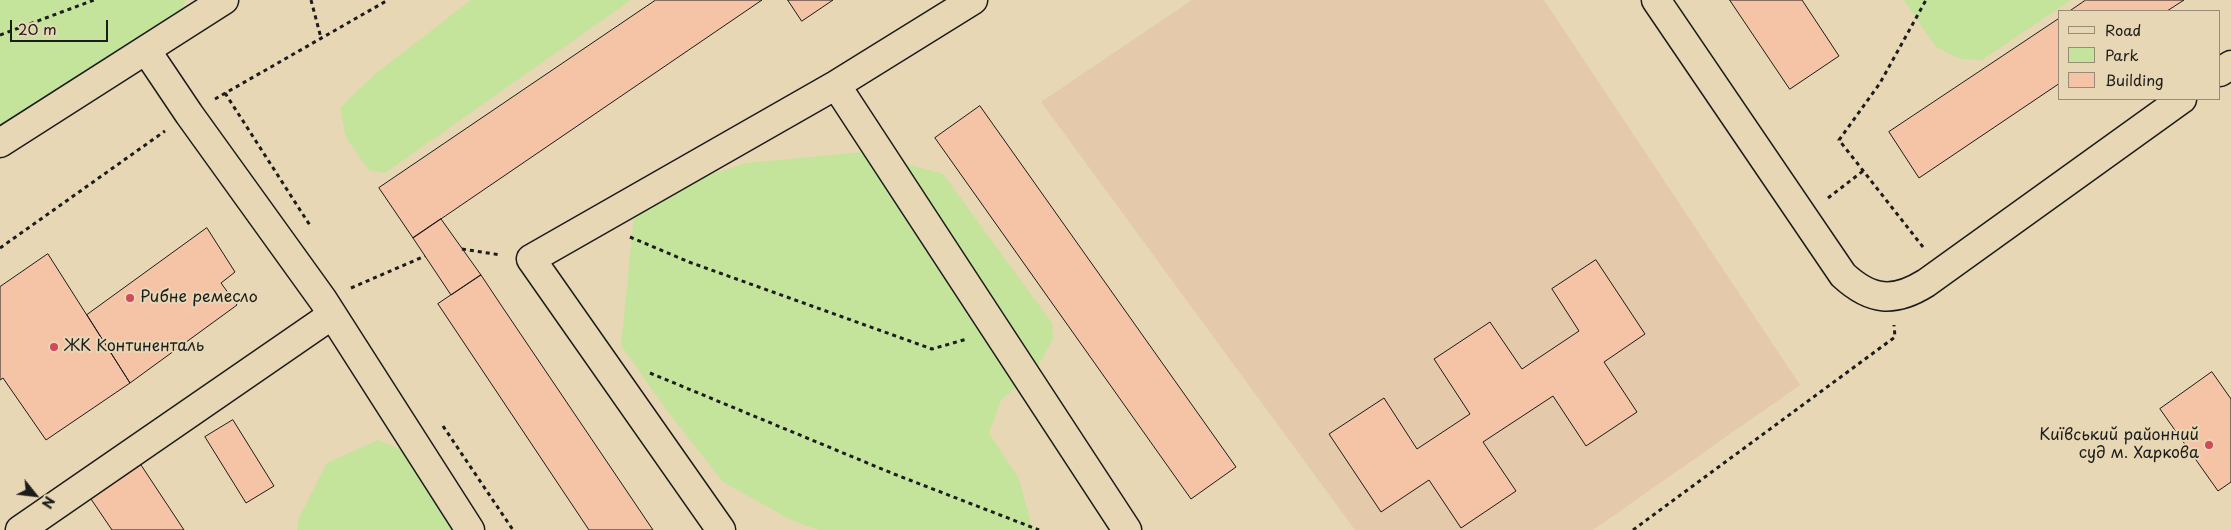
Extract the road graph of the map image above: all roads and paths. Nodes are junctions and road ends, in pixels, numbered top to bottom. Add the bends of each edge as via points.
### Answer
1 (94, 0) edge
2 (311, 0) edge
3 (973, 0) edge
4 (1656, 0) edge
5 (1926, 0) edge
6 (209, 5) edge
7 (0, 35) edge
8 (321, 38) dead end
9 (146, 50) junction
10 (836, 85) junction
11 (2181, 100) edge
12 (0, 144) edge
13 (1863, 171) junction
14 (1804, 218) junction
15 (596, 223) junction
16 (462, 249) dead end
17 (425, 256) dead end
18 (531, 259) junction
19 (1942, 272) junction
20 (1892, 297) junction
21 (328, 308) junction
22 (996, 330) junction
23 (649, 373) dead end
24 (30, 528) edge
25 (470, 530) edge
26 (721, 530) edge
27 (1039, 530) edge
28 (1127, 530) edge
29 (1633, 530) edge

1 - 7 path
2 - 8 path
3 - 10 street
4 - 14 street
5 - 13 path via 1880,83 1838,140
6 - 9 street
9 - 12 street
9 - 21 street via 188,114
10 - 15 street
10 - 22 street
11 - 19 street
13 - 14 path
13 - 19 path
14 - 20 street via 1843,276 1856,288
15 - 18 street
15 - 22 path via 689,262 932,350
16 - 18 path
17 - 21 path
18 - 26 street
19 - 20 street via 1910,293
20 - 29 path via 1895,337
21 - 24 street
21 - 25 street
22 - 28 street
23 - 27 path

